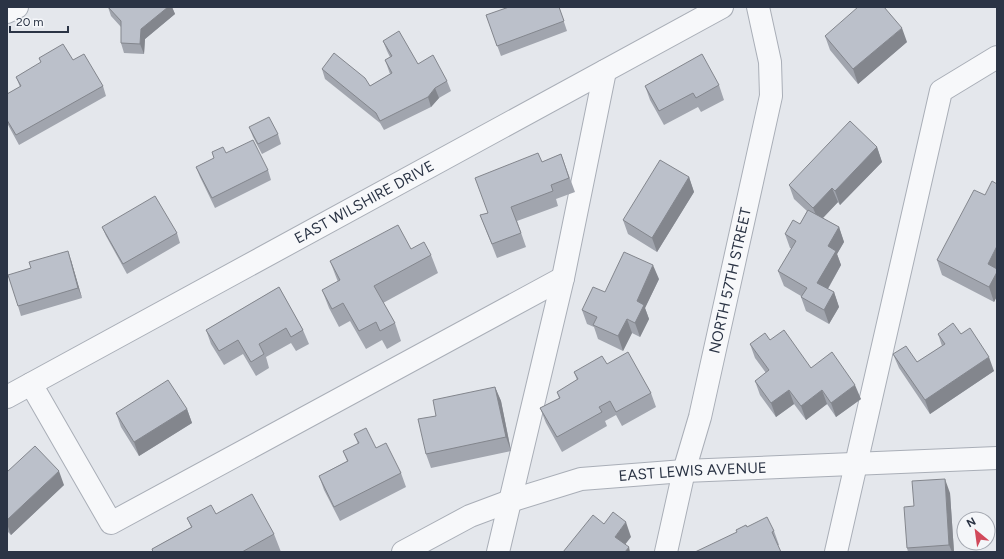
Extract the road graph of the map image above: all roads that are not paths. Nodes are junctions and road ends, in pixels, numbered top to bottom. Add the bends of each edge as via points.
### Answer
1 (16, 7) edge
2 (722, 7) edge
3 (758, 7) edge
4 (7, 12) edge
5 (997, 57) edge
6 (605, 71) junction
7 (563, 278) junction
8 (32, 384) junction
9 (7, 397) edge
10 (997, 458) edge
11 (856, 464) junction
12 (684, 471) junction
13 (510, 500) junction
14 (403, 552) edge
15 (498, 552) edge
16 (666, 552) edge
17 (836, 552) edge

1 - 4 street
2 - 6 street, EAST WILSHIRE DRIVE
3 - 12 street, NORTH 57TH STREET via 770,62 771,96 703,402
5 - 11 street via 941,91
6 - 7 street
6 - 8 street, EAST WILSHIRE DRIVE
7 - 8 street via 111,523
7 - 13 street
8 - 9 street, EAST WILSHIRE DRIVE
10 - 11 street, EAST LEWIS AVENUE
11 - 12 street, EAST LEWIS AVENUE
11 - 17 street
12 - 13 street, EAST LEWIS AVENUE via 581,479
12 - 16 street, NORTH 57TH STREET
13 - 14 street, EAST LEWIS AVENUE via 470,516
13 - 15 street

